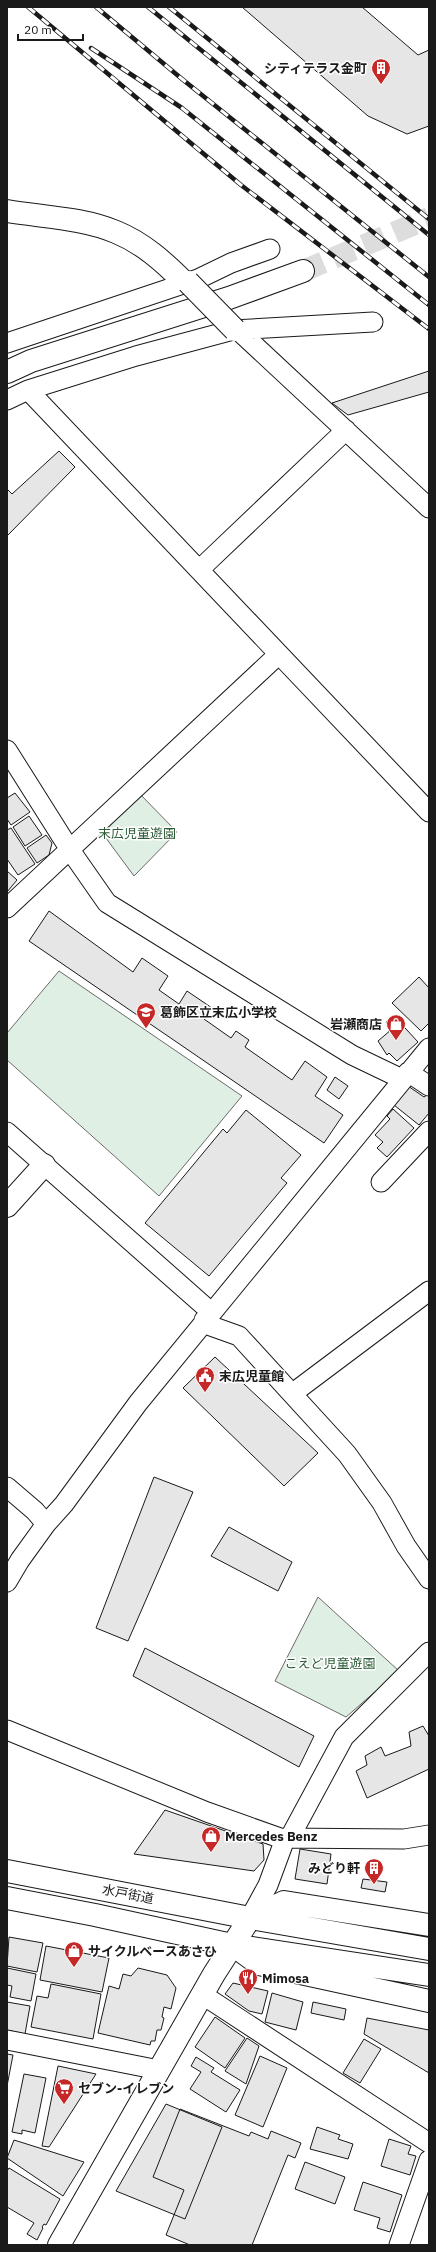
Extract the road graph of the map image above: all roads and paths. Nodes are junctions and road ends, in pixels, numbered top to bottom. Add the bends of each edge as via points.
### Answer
1 (7, 211) edge
2 (270, 249) dead end
3 (303, 271) tunnel mouth
4 (185, 283) junction
5 (373, 322) dead end
6 (235, 330) junction
7 (7, 343) edge
8 (7, 372) edge
9 (28, 390) junction
10 (7, 400) edge
11 (346, 430) junction
12 (429, 508) edge
13 (199, 570) junction
14 (279, 654) junction
15 (7, 750) edge
16 (429, 812) edge
17 (70, 850) junction
18 (7, 908) edge
19 (429, 1048) edge
20 (405, 1075) junction
21 (429, 1086) edge
22 (429, 1131) edge
23 (7, 1132) edge
24 (44, 1165) junction
25 (381, 1182) dead end
26 (7, 1206) edge
27 (429, 1291) edge
28 (208, 1316) junction
29 (293, 1393) junction
30 (7, 1487) edge
31 (46, 1524) junction
32 (429, 1579) edge
33 (7, 1582) edge
34 (429, 1652) edge
35 (7, 1730) edge
36 (429, 1835) edge
37 (287, 1839) junction
38 (7, 1871) edge
39 (7, 1898) edge
40 (250, 1918) junction
41 (429, 1925) edge
42 (232, 1945) junction
43 (429, 1949) edge
44 (429, 1975) edge
45 (203, 1995) junction
46 (429, 2001) edge
47 (7, 2040) edge
48 (159, 2070) junction
49 (429, 2143) edge
50 (429, 2160) edge
51 (59, 2245) edge
52 (399, 2245) edge

1 - 4 main road via 93,224 116,232 139,243 157,256
2 - 4 street
3 - 8 main road via 254,290 31,361
4 - 6 main road, bridge
4 - 7 street
5 - 6 street
6 - 9 street via 136,356
6 - 11 street
9 - 10 street
9 - 13 street
11 - 12 street
11 - 13 street
13 - 14 street
14 - 16 street
14 - 17 street
15 - 17 street
17 - 18 street
17 - 20 street via 107,903 339,1047
19 - 20 street
20 - 21 street
20 - 28 street
22 - 25 street
23 - 24 street
24 - 26 main road
24 - 28 street
27 - 29 street
28 - 29 street via 211,1326 239,1336
28 - 31 street
29 - 32 street via 348,1454
30 - 31 street
31 - 33 street
34 - 37 street via 344,1737
35 - 37 street via 207,1812
36 - 37 street via 404,1839
37 - 40 street via 268,1885
38 - 40 main road, 水戸街道
39 - 42 main road, 水戸街道
40 - 41 main road via 284,1902
40 - 42 main road
40 - 43 main road, 水戸街道
42 - 44 main road, 水戸街道
42 - 45 main road
42 - 46 main road, 水戸街道 via 259,1964
45 - 48 main road
45 - 49 street
47 - 48 street
48 - 51 main road
50 - 52 street

